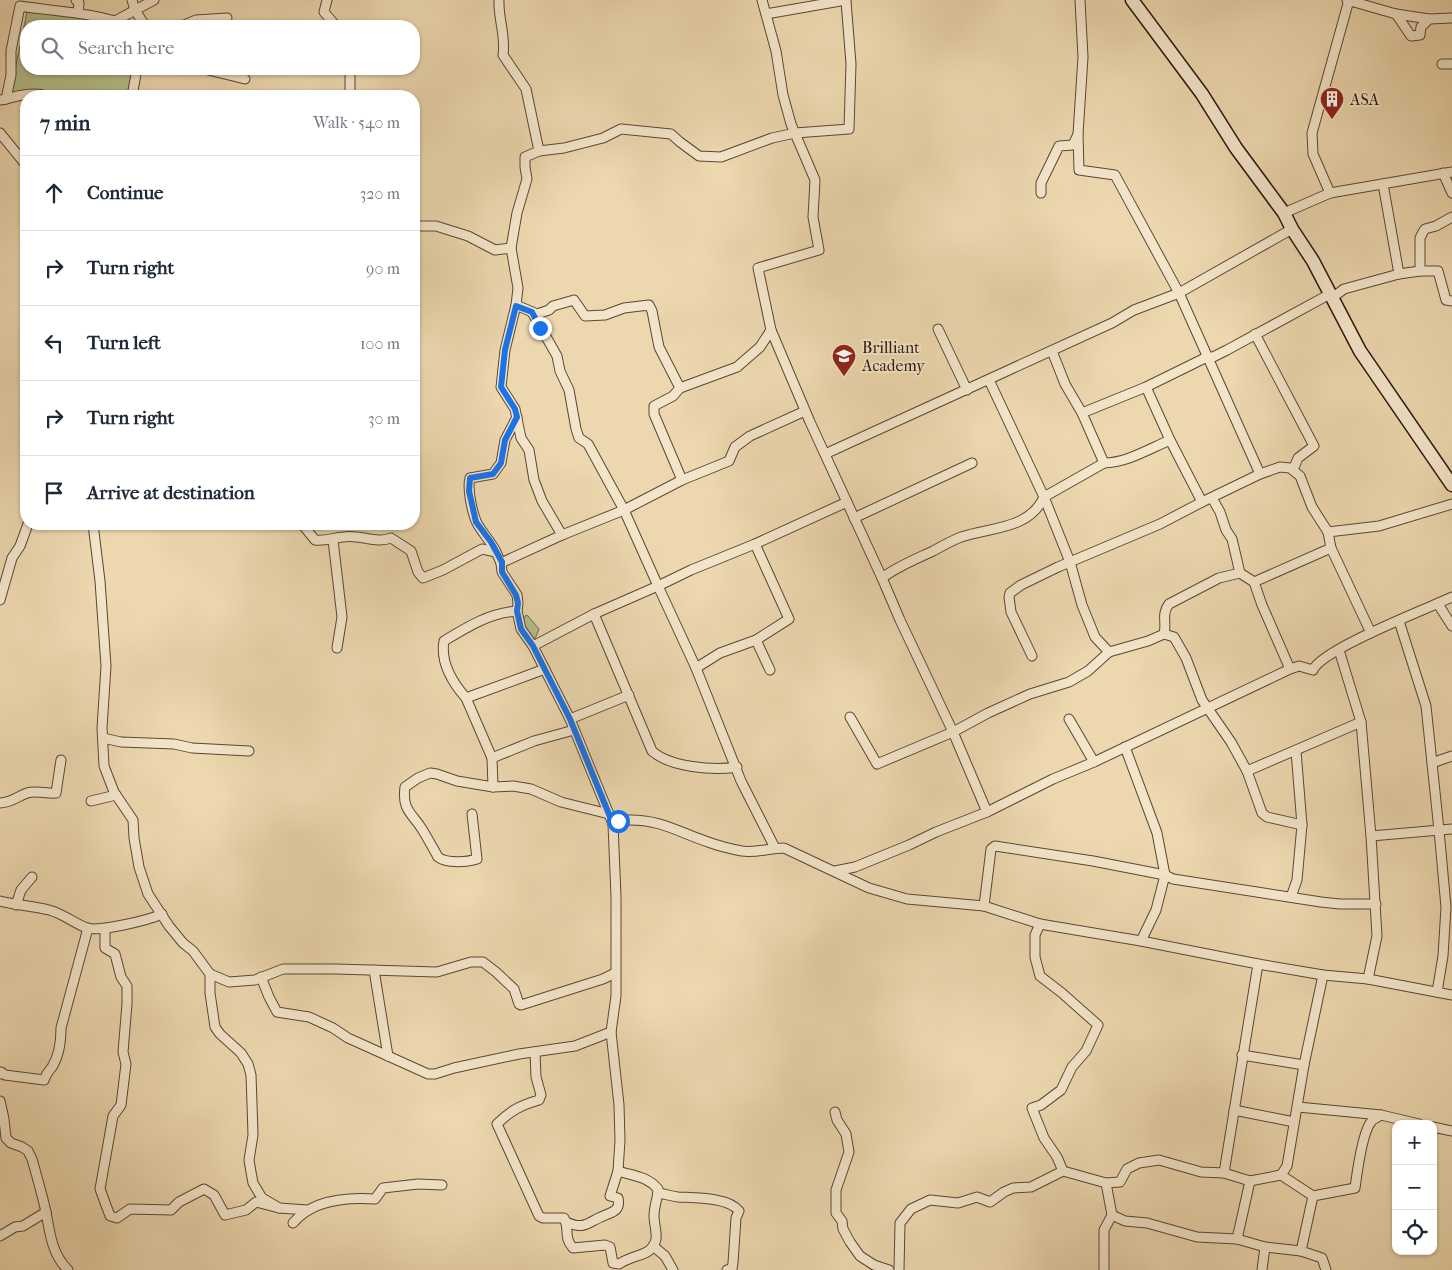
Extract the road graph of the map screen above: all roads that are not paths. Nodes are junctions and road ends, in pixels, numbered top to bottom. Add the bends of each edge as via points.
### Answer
1 (76, 0) edge
2 (132, 0) edge
3 (154, 0) edge
4 (326, 0) edge
5 (499, 0) edge
6 (762, 0) edge
7 (1080, 0) edge
8 (1132, 0) edge
9 (1348, 0) edge
10 (846, 1) edge
11 (19, 3) edge
12 (135, 10) junction
13 (78, 12) junction
14 (766, 14) junction
15 (1396, 14) junction
16 (227, 18) dead end
17 (1452, 18) edge
18 (1429, 19) junction
19 (111, 20) edge
20 (117, 20) edge
21 (141, 20) edge
22 (196, 20) edge
23 (331, 20) edge
24 (1442, 64) dead end
25 (1452, 64) edge
26 (136, 75) edge
27 (229, 75) edge
28 (350, 75) edge
29 (245, 79) dead end
30 (133, 90) edge
31 (350, 90) edge
32 (20, 95) edge
33 (3, 99) edge
34 (795, 132) junction
35 (0, 133) edge
36 (1078, 134) junction
37 (539, 151) junction
38 (20, 158) edge
39 (1448, 173) edge
40 (1383, 184) junction
41 (1041, 193) dead end
42 (1330, 193) junction
43 (1452, 194) edge
44 (1284, 213) junction
45 (1452, 217) edge
46 (420, 226) edge
47 (1292, 229) junction
48 (510, 248) junction
49 (1420, 270) junction
50 (1399, 274) junction
51 (1179, 293) junction
52 (1331, 296) junction
53 (1452, 301) edge
54 (516, 306) junction
55 (532, 312) junction
56 (938, 329) dead end
57 (771, 330) junction
58 (1255, 334) junction
59 (1052, 351) junction
60 (1207, 356) junction
61 (989, 380) junction
62 (1146, 387) junction
63 (680, 388) junction
64 (967, 390) junction
65 (806, 411) junction
66 (1082, 413) junction
67 (517, 417) junction
68 (1170, 440) junction
69 (825, 454) junction
70 (972, 463) dead end
71 (1104, 463) junction
72 (1293, 470) junction
73 (1260, 474) junction
74 (682, 480) junction
75 (1452, 485) edge
76 (1044, 497) junction
77 (1212, 498) junction
78 (847, 502) junction
79 (1202, 502) junction
80 (1452, 504) edge
81 (624, 510) junction
82 (854, 518) junction
83 (26, 530) edge
84 (94, 530) edge
85 (307, 530) edge
86 (1328, 532) junction
87 (562, 535) junction
88 (329, 540) junction
89 (755, 544) junction
90 (1330, 548) junction
91 (496, 552) junction
92 (502, 562) junction
93 (1070, 562) junction
94 (1240, 573) junction
95 (882, 578) junction
96 (1254, 582) junction
97 (658, 586) junction
98 (1452, 597) edge
99 (0, 600) edge
100 (1438, 604) junction
101 (517, 611) junction
102 (594, 614) junction
103 (1399, 621) junction
104 (1452, 626) edge
105 (1371, 632) junction
106 (1164, 634) junction
107 (756, 640) junction
108 (533, 646) junction
109 (337, 648) dead end
110 (1339, 650) junction
111 (1108, 652) junction
112 (1032, 656) dead end
113 (696, 668) junction
114 (545, 669) junction
115 (1290, 669) junction
116 (770, 670) dead end
117 (629, 695) junction
118 (466, 698) junction
119 (1206, 708) junction
120 (850, 717) dead end
121 (570, 719) junction
122 (1069, 719) dead end
123 (1361, 722) junction
124 (574, 730) junction
125 (953, 732) junction
126 (102, 738) junction
127 (1125, 747) junction
128 (249, 750) dead end
129 (1296, 751) junction
130 (1452, 756) edge
131 (492, 758) junction
132 (61, 760) dead end
133 (1094, 762) junction
134 (1432, 763) junction
135 (737, 767) junction
136 (1248, 771) junction
137 (493, 787) junction
138 (116, 795) junction
139 (91, 801) dead end
140 (0, 802) edge
141 (987, 812) junction
142 (472, 814) dead end
143 (609, 814) junction
144 (613, 824) junction
145 (1302, 825) junction
146 (1439, 830) junction
147 (1452, 830) edge
148 (1371, 836) junction
149 (775, 848) junction
150 (834, 872) junction
151 (1165, 875) junction
152 (32, 877) dead end
153 (1291, 897) junction
154 (0, 901) edge
155 (1376, 904) junction
156 (16, 905) junction
157 (984, 906) junction
158 (162, 914) junction
159 (1040, 924) junction
160 (88, 928) junction
161 (106, 929) junction
162 (1140, 941) junction
163 (1258, 964) junction
164 (374, 970) junction
165 (615, 973) junction
166 (210, 974) junction
167 (1323, 975) junction
168 (261, 977) junction
169 (1368, 979) junction
170 (1438, 992) junction
171 (1452, 995) edge
172 (611, 1032) junction
173 (535, 1052) junction
174 (1242, 1055) junction
175 (388, 1056) junction
176 (1304, 1065) junction
177 (0, 1074) edge
178 (0, 1101) edge
179 (1298, 1107) junction
180 (1234, 1110) junction
181 (836, 1112) dead end
182 (1381, 1116) junction
183 (1400, 1120) edge
184 (1294, 1122) junction
185 (1437, 1128) edge
186 (1452, 1131) edge
187 (618, 1171) junction
188 (1063, 1171) junction
189 (1224, 1172) junction
190 (1281, 1175) junction
191 (1250, 1181) junction
192 (1106, 1183) junction
193 (442, 1185) dead end
194 (658, 1193) junction
195 (1314, 1196) junction
196 (279, 1208) junction
197 (307, 1210) junction
198 (46, 1212) junction
199 (1112, 1215) junction
200 (566, 1222) junction
201 (293, 1223) dead end
202 (0, 1236) edge
203 (1237, 1239) junction
204 (654, 1246) junction
205 (1265, 1247) junction
206 (1301, 1251) junction
207 (68, 1270) edge
208 (673, 1270) edge
209 (727, 1270) edge
210 (889, 1270) edge
211 (899, 1270) edge
212 (1104, 1270) edge
213 (1262, 1270) edge
214 (1326, 1270) edge

1 - 13 street
2 - 12 street
3 - 12 street
4 - 23 street via 324,12
5 - 37 street via 498,12 505,43 503,55 526,89
6 - 14 street
7 - 36 street via 1083,57
8 - 44 street
9 - 15 street
9 - 42 street via 1312,133 1313,154
10 - 14 street
10 - 34 street via 851,64 849,129
11 - 13 street
11 - 33 street via 10,52 11,75
12 - 20 street
12 - 21 street
13 - 19 street
14 - 34 street via 783,95
15 - 18 street
15 - 18 street via 1411,36 1420,35 1421,27
16 - 22 street
17 - 18 street
24 - 25 street
26 - 30 street
27 - 29 street
28 - 31 street
32 - 33 street
34 - 37 street via 721,156 699,156 671,134 621,129 603,138
34 - 57 street via 815,180 813,216 819,250 758,268
35 - 38 street
36 - 41 street via 1073,145 1059,146 1041,183
36 - 51 street via 1079,170 1115,174
37 - 48 street via 525,157 527,179
39 - 40 street
39 - 43 street
40 - 42 street
40 - 50 street
42 - 44 street
44 - 47 street
45 - 49 street via 1423,232 1420,238
46 - 48 street via 436,226 468,236 495,250
47 - 51 street
47 - 52 street
48 - 54 street via 518,288
49 - 50 street
49 - 53 street via 1438,271 1446,300
50 - 52 street via 1344,289
51 - 59 street via 1134,310
51 - 60 street
52 - 58 street
52 - 75 street via 1360,351
54 - 55 street
54 - 67 street via 505,350 501,387
55 - 63 street via 537,314 574,300 585,316 649,305 659,346
55 - 81 street via 557,356 569,390 579,438 588,444
56 - 64 street
57 - 63 street via 760,347 737,367
57 - 65 street
58 - 60 street via 1213,357
58 - 72 street via 1314,446 1298,458
59 - 61 street
59 - 66 street via 1065,384
60 - 62 street
60 - 73 street
61 - 64 street
61 - 76 street
62 - 66 street
62 - 68 street
63 - 74 street via 653,408
64 - 69 street
65 - 69 street
65 - 74 street via 750,436 735,447 729,461
66 - 71 street
67 - 87 street via 542,501
67 - 91 street via 505,440 501,463 493,474 470,478 469,482 476,522
68 - 71 street via 1130,457
68 - 79 street
69 - 78 street
70 - 82 street
71 - 76 street
72 - 73 street via 1280,467
72 - 86 street via 1300,476 1312,507
73 - 77 street
74 - 81 street
76 - 93 street
76 - 95 street via 1029,516 1014,524 961,537
77 - 79 street
77 - 94 street via 1232,539
78 - 82 street
78 - 89 street
79 - 93 street via 1160,524
80 - 86 street via 1379,526
81 - 87 street
81 - 97 street
82 - 95 street
83 - 99 street via 12,558
84 - 126 street via 106,668
85 - 88 street via 316,540
86 - 90 street
87 - 92 street
88 - 91 street via 343,536 382,542 391,538 411,551 423,578 482,548
88 - 109 street via 336,559 342,616
89 - 97 street
89 - 107 street via 789,619
90 - 96 street
90 - 105 street
91 - 92 street
92 - 101 street via 502,572 516,595
93 - 111 street via 1095,637
93 - 112 street via 1010,593 1010,612
94 - 96 street
94 - 106 street via 1219,578 1169,604 1164,610
95 - 125 street
96 - 115 street
97 - 102 street
97 - 113 street
98 - 100 street
100 - 103 street
100 - 104 street
101 - 108 street via 521,629
101 - 118 street via 472,624 444,642 444,660 451,680
102 - 108 street
102 - 117 street
103 - 105 street
103 - 134 street via 1426,706
105 - 110 street
106 - 111 street
106 - 119 street via 1174,637 1186,658
107 - 113 street via 720,653
107 - 116 street
108 - 114 street
110 - 115 street via 1318,661 1313,670 1299,666
110 - 123 street
111 - 125 street via 1088,671 1069,682 1030,694
113 - 135 street
114 - 118 street
114 - 121 street
115 - 119 street
117 - 121 street
117 - 135 street via 652,751 658,756 708,769
118 - 131 street
119 - 127 street
119 - 136 street
120 - 125 street via 877,764
121 - 124 street
122 - 133 street
123 - 129 street
123 - 148 street
124 - 131 street
124 - 143 street
125 - 141 street
126 - 128 street via 192,748
126 - 138 street via 104,766
127 - 133 street
127 - 151 street via 1157,833
129 - 136 street
129 - 145 street
130 - 134 street
131 - 137 street
132 - 140 street via 56,793 26,793 12,802
133 - 141 street
134 - 146 street
135 - 149 street
136 - 145 street via 1262,813
137 - 142 street via 430,773 405,787 406,810 442,860 477,859
137 - 143 street via 531,789 561,802
138 - 139 street
138 - 158 street via 133,820 143,881
141 - 150 street via 855,867
143 - 144 street
144 - 149 street via 615,821 658,822 709,843 740,850 753,852
144 - 165 street
145 - 153 street via 1297,880
146 - 147 street
146 - 148 street
146 - 170 street via 1446,906
148 - 155 street
149 - 150 street via 784,848
150 - 157 street via 870,888 907,898
151 - 153 street via 1173,879
151 - 157 street via 995,846
151 - 162 street via 1156,910
152 - 156 street via 21,890
153 - 155 street via 1340,904
154 - 156 street
155 - 169 street via 1377,936
156 - 160 street via 49,910
157 - 159 street
158 - 161 street
158 - 166 street
159 - 162 street
159 - 188 street via 1035,935 1035,957 1040,976 1098,1025 1061,1090 1032,1108
160 - 161 street
160 - 177 street via 61,1028 60,1045 44,1080
161 - 196 street via 105,948 115,954 127,986 123,1047 126,1064 121,1105 113,1116 100,1189 109,1214 117,1218 130,1210 171,1210 204,1189 214,1195 225,1215 246,1210 256,1202
162 - 163 street
163 - 167 street
163 - 174 street
164 - 165 street via 437,972 471,962 483,962 514,989 521,1005
164 - 168 street via 283,969
164 - 175 street
165 - 172 street via 616,996
166 - 168 street via 228,982
166 - 196 street via 215,1027 241,1053 251,1075 253,1135 249,1160 253,1183 262,1198
167 - 169 street
167 - 176 street
168 - 175 street via 277,1012 309,1017
169 - 170 street
170 - 171 street
172 - 173 street via 575,1046
172 - 187 street via 619,1105
173 - 175 street via 435,1074 428,1074
173 - 200 street via 539,1100 508,1113 498,1124 539,1216 564,1218
174 - 176 street
174 - 180 street
176 - 179 street
178 - 198 street via 6,1138 28,1151
179 - 182 street
179 - 184 street
180 - 184 street
180 - 189 street
181 - 210 street via 846,1134 849,1152 836,1190 836,1213 860,1256
182 - 183 street
182 - 195 street via 1371,1122 1368,1130 1358,1161 1355,1188
184 - 190 street via 1287,1166
185 - 186 street
187 - 194 street via 641,1176 658,1188
187 - 200 street via 610,1196 618,1198 617,1210 585,1225
188 - 192 street
188 - 211 street via 1031,1188 1013,1188 990,1202 977,1197 958,1204 930,1200 920,1203 900,1224
189 - 191 street
189 - 192 street via 1202,1172 1159,1160 1139,1163 1127,1169 1120,1182
190 - 191 street
190 - 195 street
191 - 203 street
192 - 199 street
193 - 197 street via 383,1188 375,1199 353,1197 318,1204
194 - 204 street via 654,1210
194 - 209 street via 704,1197 735,1206 739,1211 733,1263 732,1269
195 - 206 street
196 - 197 street
197 - 201 street
198 - 202 street
198 - 207 street via 52,1243 60,1262
199 - 203 street via 1125,1222 1146,1223 1197,1236
199 - 212 street via 1104,1230
200 - 204 street via 566,1236 574,1248 610,1247 613,1262 619,1264 641,1256
203 - 205 street
204 - 208 street
205 - 206 street
205 - 213 street
206 - 214 street via 1322,1258

